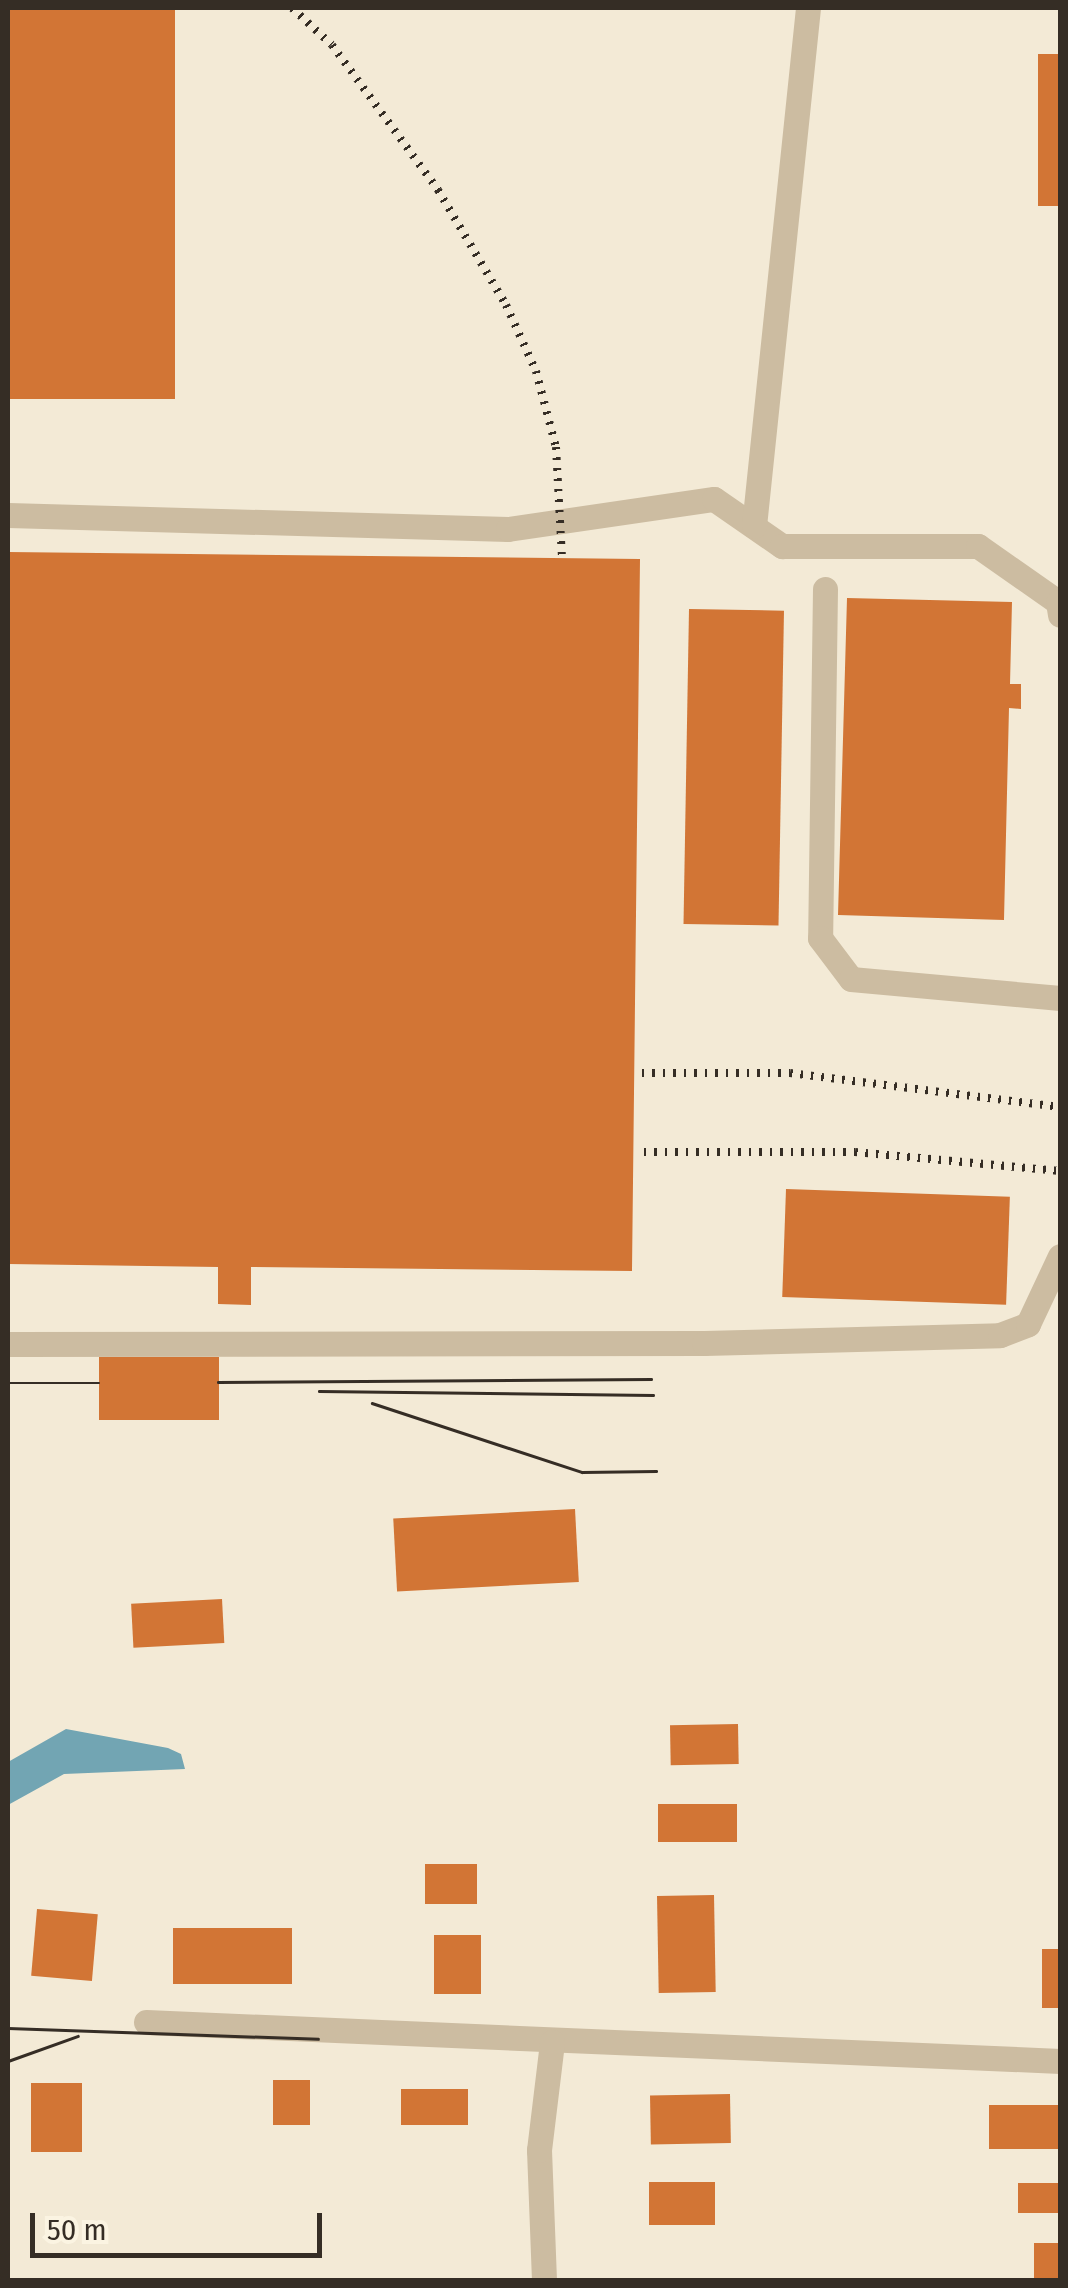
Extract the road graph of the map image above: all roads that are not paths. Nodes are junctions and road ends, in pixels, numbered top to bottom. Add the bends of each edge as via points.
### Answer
1 (808, 8) edge
2 (8, 515) edge
3 (754, 526) junction
4 (824, 588) dead end
5 (1060, 615) edge
6 (1060, 998) edge
7 (1060, 1256) edge
8 (8, 1344) edge
9 (146, 2022) dead end
10 (552, 2042) junction
11 (1060, 2061) edge
12 (544, 2280) edge

1 - 3 street
2 - 3 street via 508,529 714,498
3 - 5 street via 782,546 978,546 1058,602
4 - 6 street via 820,938 851,979
7 - 8 street via 1028,1324 1000,1334 684,1343
9 - 10 street
10 - 11 street
10 - 12 street via 540,2150

